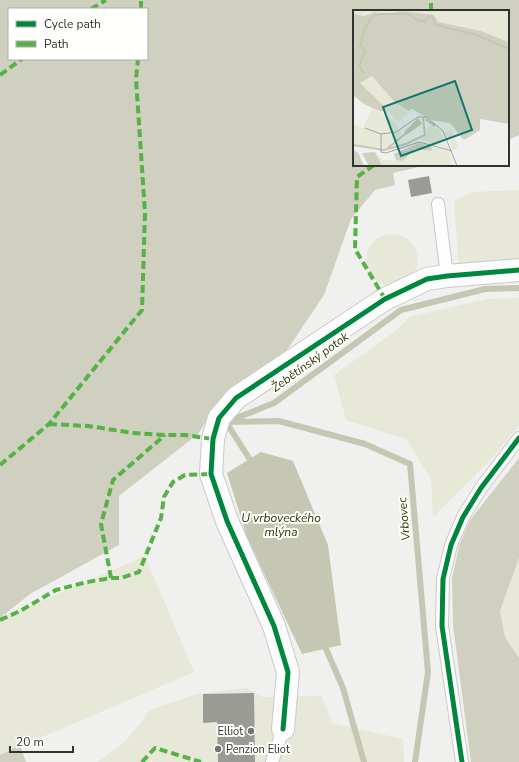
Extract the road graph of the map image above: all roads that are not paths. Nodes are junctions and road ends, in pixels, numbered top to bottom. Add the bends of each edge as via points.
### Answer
1 (438, 204) dead end
2 (519, 270) edge
3 (447, 276) junction
4 (519, 438) edge
5 (284, 729) joint
6 (272, 762) edge
7 (462, 762) edge

1 - 3 lane
2 - 3 street
3 - 5 street via 427,279 384,299 236,398 219,418 213,439 211,474 227,522 274,626 288,672
4 - 7 lane via 462,517 451,545 443,579 442,626
5 - 6 lane

